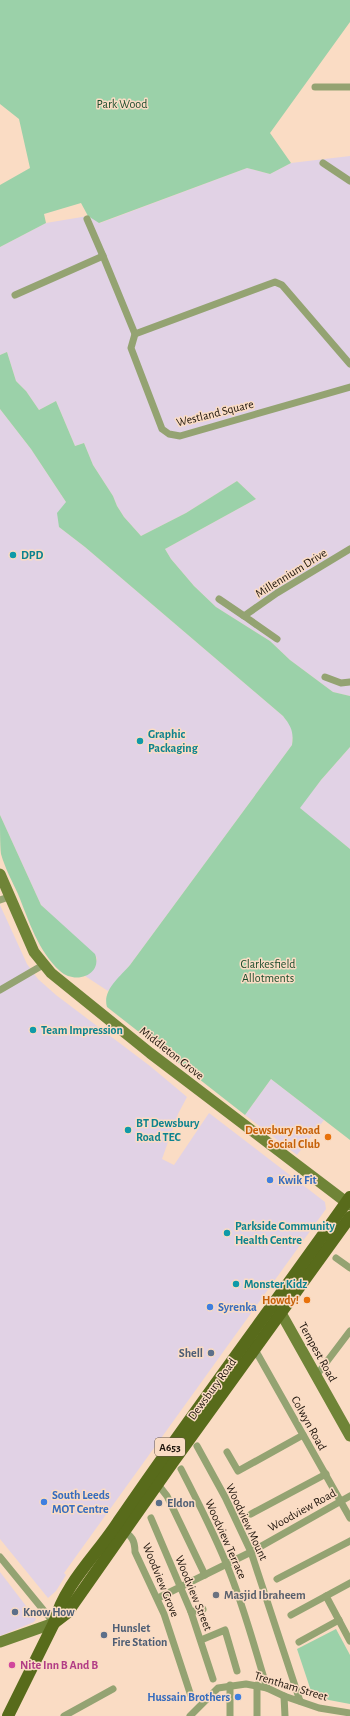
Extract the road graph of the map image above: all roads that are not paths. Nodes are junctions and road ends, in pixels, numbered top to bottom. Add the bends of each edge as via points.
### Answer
1 (315, 87) dead end
2 (350, 87) edge
3 (323, 163) dead end
4 (350, 181) edge
5 (87, 219) dead end
6 (103, 256) junction
7 (15, 295) dead end
8 (135, 334) junction
9 (350, 364) edge
10 (350, 387) edge
11 (350, 549) edge
12 (219, 599) dead end
13 (244, 616) junction
14 (277, 639) dead end
15 (326, 677) dead end
16 (350, 682) edge
17 (0, 874) edge
18 (5, 898) edge
19 (43, 965) junction
20 (0, 990) edge
21 (349, 1201) edge
22 (350, 1217) edge
23 (322, 1247) junction
24 (336, 1258) dead end
25 (350, 1268) edge
26 (278, 1307) junction
27 (350, 1331) edge
28 (252, 1343) junction
29 (316, 1376) junction
30 (303, 1435) junction
31 (350, 1436) edge
32 (197, 1446) dead end
33 (227, 1452) dead end
34 (181, 1469) dead end
35 (326, 1474) junction
36 (154, 1480) junction
37 (350, 1496) edge
38 (341, 1501) junction
39 (252, 1514) dead end
40 (151, 1518) dead end
41 (350, 1518) edge
42 (120, 1530) junction
43 (350, 1541) edge
44 (251, 1552) junction
45 (0, 1557) edge
46 (227, 1563) junction
47 (206, 1575) junction
48 (277, 1579) dead end
49 (350, 1583) edge
50 (181, 1587) junction
51 (326, 1596) junction
52 (158, 1598) junction
53 (203, 1609) dead end
54 (191, 1612) junction
55 (291, 1615) dead end
56 (339, 1620) junction
57 (54, 1623) junction
58 (201, 1640) junction
59 (350, 1641) edge
60 (0, 1642) edge
61 (299, 1642) dead end
62 (237, 1671) dead end
63 (213, 1679) dead end
64 (230, 1685) junction
65 (257, 1685) junction
66 (113, 1688) dead end
67 (267, 1688) junction
68 (190, 1696) dead end
69 (284, 1696) junction
70 (300, 1702) junction
71 (319, 1708) junction
72 (350, 1713) edge
73 (8, 1716) edge
74 (64, 1716) edge
75 (191, 1716) edge
76 (230, 1716) edge
77 (257, 1716) edge
78 (285, 1716) edge
79 (320, 1716) edge

1 - 2 street
3 - 4 street
5 - 6 street, Westland Square
6 - 7 street
6 - 8 street, Westland Square
8 - 9 street via 275,282 282,285
8 - 10 street, Westland Square via 131,348 162,429 169,434 180,436
11 - 13 street, Millennium Drive
12 - 13 street
13 - 14 street
15 - 16 street via 341,683
17 - 18 street, Middleton Grove
18 - 19 street, Middleton Grove
19 - 20 street
19 - 21 street, Middleton Grove via 150,1053
21 - 23 main road, Dewsbury Road / A653
22 - 23 main road, Dewsbury Road / A653
23 - 26 main road, Dewsbury Road / A653
24 - 25 street
26 - 28 main road, Dewsbury Road / A653
26 - 29 street, Tempest Road
27 - 29 street
28 - 30 street, Colwyn Road
28 - 36 main road, Dewsbury Road / A653
29 - 31 street, Tempest Road
30 - 33 street via 238,1471
30 - 35 street, Colwyn Road
32 - 44 street, Woodview Mount
34 - 46 street, Woodview Terrace
35 - 38 street, Colwyn Road
35 - 39 street
36 - 42 main road, Dewsbury Road / A653
36 - 47 street via 168,1496
37 - 38 street, Woodview Road
38 - 41 street, Colwyn Road
38 - 44 street, Woodview Road
40 - 50 street, Woodview Street
42 - 52 street, Woodview Grove via 132,1536 135,1552
42 - 57 main road, Dewsbury Road / A653 via 88,1560 58,1608
43 - 48 street
44 - 46 street, Woodview Road
44 - 70 street, Woodview Mount
45 - 57 street
46 - 47 street, Woodview Road
46 - 67 street, Woodview Terrace
47 - 50 street, Woodview Road
49 - 51 street
50 - 52 street, Woodview Road
50 - 54 street, Woodview Street
51 - 55 street
51 - 56 street
52 - 68 street, Woodview Grove
53 - 54 street
54 - 58 street, Woodview Street
56 - 59 street
56 - 61 street
57 - 60 street
57 - 73 main road, Dewsbury Road / A653
58 - 62 street via 225,1630
58 - 63 street, Woodview Street
64 - 65 street, Trentham Street
64 - 75 street, Trentham Street via 218,1688
64 - 76 street
65 - 67 street, Trentham Street
65 - 77 street
66 - 74 street
67 - 69 street, Trentham Street
69 - 70 street, Trentham Street
69 - 78 street
70 - 71 street, Trentham Street
71 - 72 street, Trentham Street
71 - 79 street

